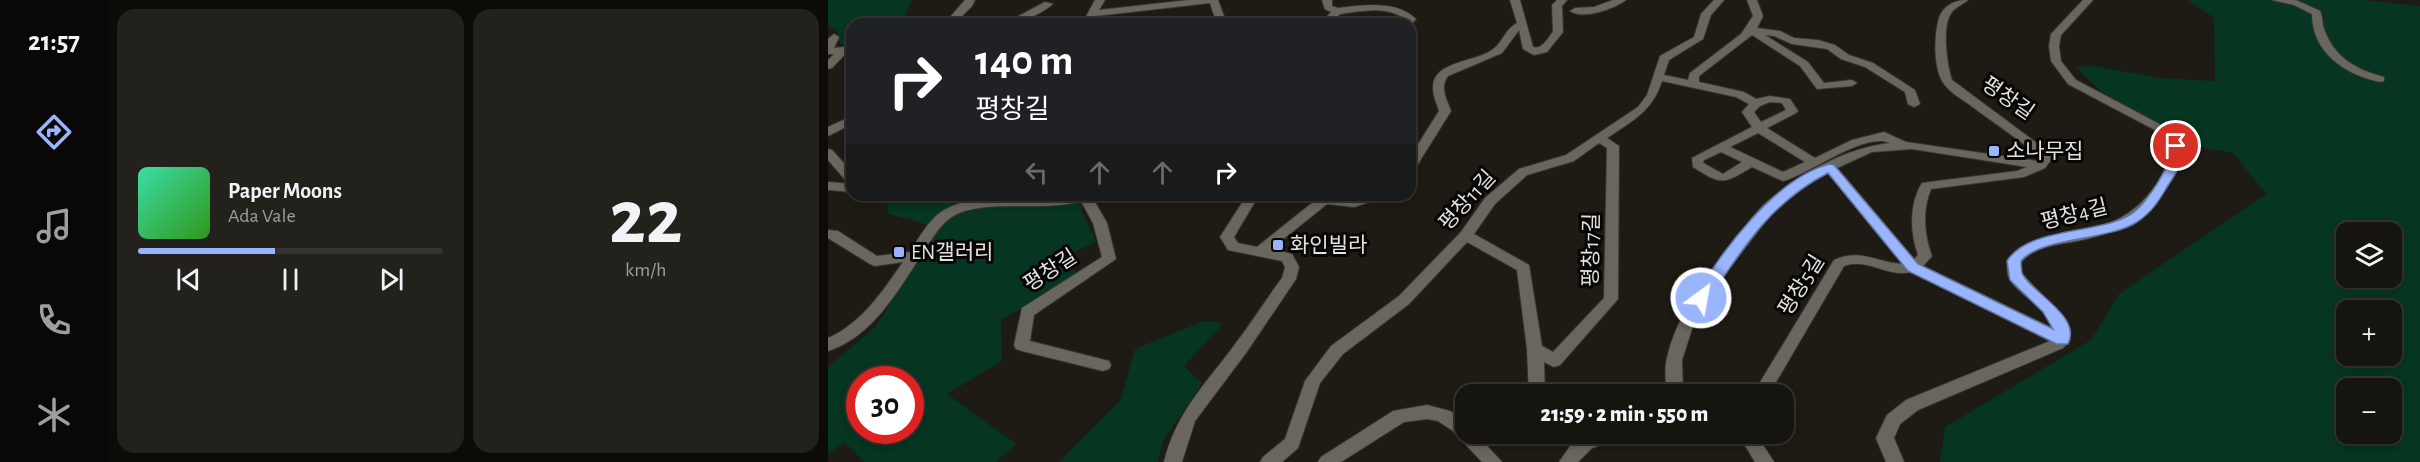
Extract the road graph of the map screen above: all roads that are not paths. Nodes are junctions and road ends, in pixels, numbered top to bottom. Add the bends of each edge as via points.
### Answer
1 (970, 0) edge
2 (1100, 0) edge
3 (1213, 0) edge
4 (1327, 0) edge
5 (1515, 0) edge
6 (1562, 0) edge
7 (1621, 0) edge
8 (1719, 0) edge
9 (1752, 0) edge
10 (1963, 0) edge
11 (2088, 0) edge
12 (2277, 0) edge
13 (1048, 4) dead end
14 (1337, 11) junction
15 (1575, 11) dead end
16 (1092, 14) junction
17 (955, 18) edge
18 (1022, 18) edge
19 (1090, 18) edge
20 (1220, 18) edge
21 (1331, 18) edge
22 (1410, 18) edge
23 (1522, 24) junction
24 (1752, 30) junction
25 (834, 37) dead end
26 (828, 50) edge
27 (828, 66) edge
28 (1658, 77) junction
29 (2380, 79) dead end
30 (1693, 83) junction
31 (1852, 83) dead end
32 (1755, 103) junction
33 (1914, 104) dead end
34 (846, 122) edge
35 (1760, 129) junction
36 (828, 132) edge
37 (1600, 139) junction
38 (1903, 145) junction
39 (1721, 147) junction
40 (828, 153) edge
41 (1416, 157) edge
42 (1812, 161) junction
43 (1749, 163) junction
44 (2041, 165) junction
45 (1830, 167) junction
46 (846, 173) edge
47 (828, 186) edge
48 (846, 188) edge
49 (1056, 201) edge
50 (1089, 201) edge
51 (1249, 201) edge
52 (1323, 201) edge
53 (828, 234) edge
54 (1466, 234) junction
55 (1260, 252) junction
56 (913, 256) junction
57 (1913, 267) junction
58 (2062, 340) junction
59 (828, 345) edge
60 (1535, 349) junction
61 (1103, 365) dead end
62 (1537, 384) edge
63 (1675, 384) edge
64 (1767, 384) edge
65 (1455, 423) edge
66 (1476, 444) edge
67 (1582, 444) edge
68 (1753, 444) edge
69 (1173, 462) edge
70 (1269, 462) edge
71 (1327, 462) edge
72 (1493, 462) edge
73 (1568, 462) edge
74 (1765, 462) edge
75 (1895, 462) edge

1 - 17 street
2 - 16 street
3 - 16 street
3 - 20 street
4 - 14 street via 1328,7
5 - 23 street
6 - 23 street via 1557,5 1558,32 1543,50 1528,49
7 - 15 street via 1595,10
8 - 28 street, 평창11길 via 1706,14 1698,39 1665,58
9 - 24 street via 1758,16
10 - 44 street, 평창길 / 평창길 via 1944,15 1941,26 1948,81 2043,150 2048,156
11 - 58 street, 평창4길 via 2056,34 2056,61 2073,82 2159,128 2176,146 2176,162 2151,204 2132,220 2109,229 2038,244 2021,252 2014,261 2015,276 2061,324
12 - 29 street via 2296,3 2317,13 2316,25 2332,56 2356,72
13 - 18 street
14 - 21 street
14 - 22 street via 1398,9
16 - 19 street
23 - 41 street via 1510,30 1497,52 1440,77 1437,87 1445,111
24 - 30 street via 1694,75
24 - 31 street via 1804,64 1821,87
24 - 33 street via 1831,47 1910,90
25 - 26 street
26 - 27 street via 844,50
28 - 30 street
28 - 37 street, 평창11길 via 1641,109
30 - 32 street via 1740,94
32 - 35 street via 1748,112
32 - 35 street via 1772,98 1786,101 1792,111
34 - 36 street
35 - 39 street
35 - 42 street
37 - 54 street, 평창11길 via 1570,158 1523,172 1490,201
37 - 60 street, 평창17길 via 1613,146 1611,299 1554,361
38 - 42 street via 1884,136
38 - 44 street
38 - 45 street via 1870,148
39 - 43 street
39 - 43 street via 1698,158 1697,164 1725,178
40 - 46 street
42 - 43 street via 1783,177
44 - 57 street via 2020,174 1926,186 1918,204 1925,256
45 - 57 street
45 - 63 street via 1770,206 1710,283 1684,329 1674,360
47 - 48 street
49 - 56 street, 평창길 via 974,207 949,213 936,223
50 - 61 street, 평창길 via 1100,223 1109,259 1027,312 1022,345
51 - 55 street via 1227,237 1233,247
52 - 55 street
53 - 56 street via 875,261
54 - 60 street via 1524,268
54 - 70 street, 평창11길 via 1404,300 1337,350 1313,381 1292,443
55 - 69 street via 1287,257 1292,267 1289,279 1190,412
56 - 59 street, 평창길 via 855,331
57 - 58 street, 평창5길
57 - 64 street, 평창5길 via 1897,268 1862,258 1846,258 1839,263
58 - 75 street via 1912,405 1893,420 1885,438
60 - 62 street
65 - 71 street via 1447,416 1412,412 1399,416
66 - 72 street
67 - 73 street
68 - 74 street

